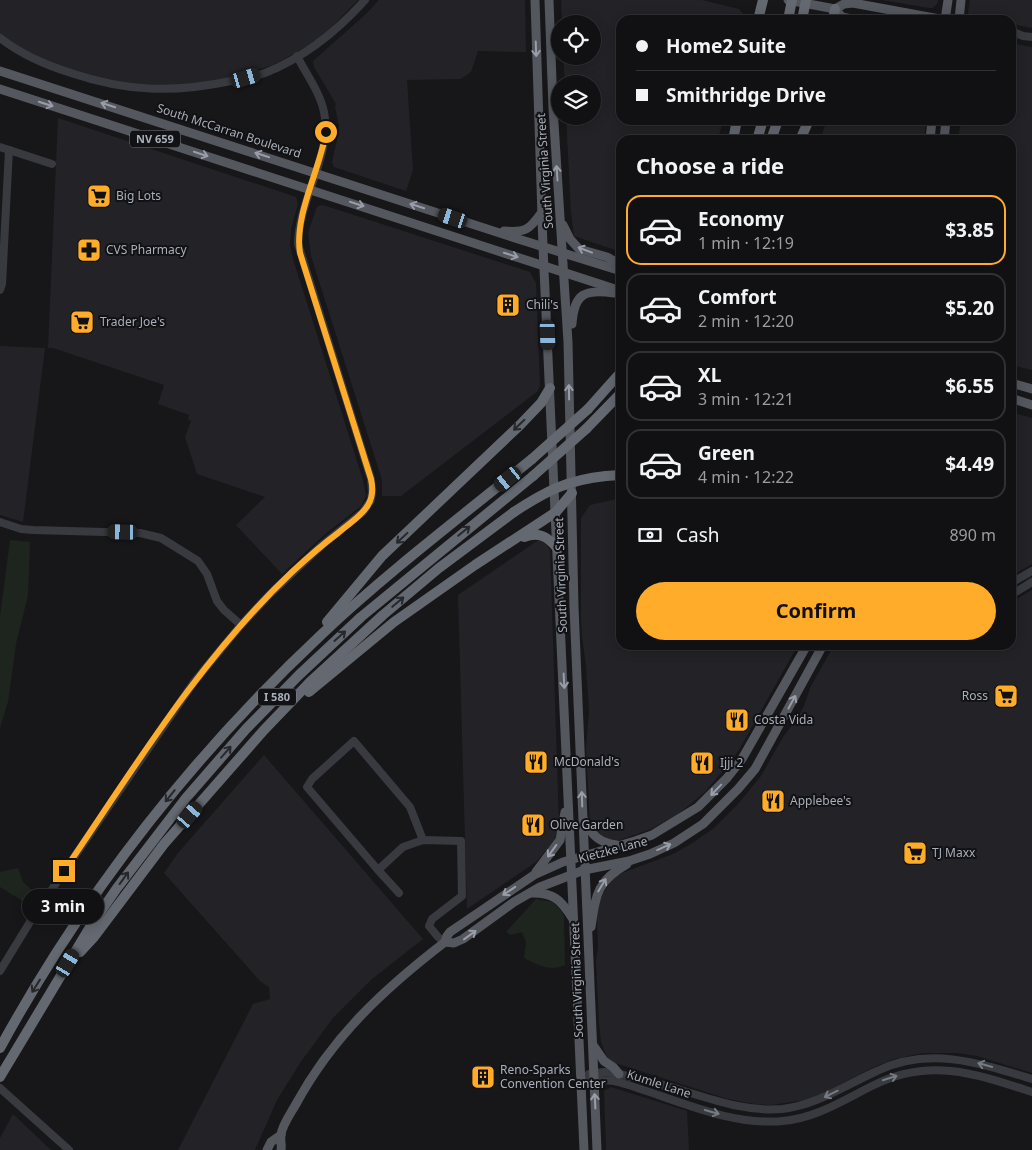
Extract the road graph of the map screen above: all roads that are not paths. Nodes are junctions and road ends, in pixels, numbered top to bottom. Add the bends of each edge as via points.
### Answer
1 (365, 0) edge
2 (535, 0) edge
3 (550, 0) edge
4 (762, 0) edge
5 (790, 0) edge
6 (806, 0) edge
7 (948, 0) edge
8 (961, 0) edge
9 (835, 4) edge
10 (759, 15) edge
11 (788, 15) edge
12 (803, 15) edge
13 (918, 15) edge
14 (946, 15) edge
15 (960, 15) edge
16 (1016, 33) edge
17 (1023, 36) junction
18 (1016, 37) edge
19 (1032, 37) edge
20 (0, 38) edge
21 (297, 56) junction
22 (0, 71) edge
23 (0, 89) edge
24 (0, 147) edge
25 (9, 150) junction
26 (52, 164) dead end
27 (316, 173) junction
28 (310, 189) junction
29 (542, 212) junction
30 (561, 221) junction
31 (488, 230) junction
32 (544, 247) junction
33 (563, 253) junction
34 (616, 262) edge
35 (545, 266) junction
36 (616, 269) edge
37 (564, 273) junction
38 (0, 290) edge
39 (616, 291) edge
40 (616, 293) edge
41 (569, 364) junction
42 (616, 378) edge
43 (1016, 384) edge
44 (550, 388) junction
45 (1032, 389) edge
46 (616, 398) edge
47 (1016, 399) edge
48 (1032, 404) edge
49 (616, 475) edge
50 (572, 493) junction
51 (556, 512) junction
52 (0, 522) edge
53 (507, 544) junction
54 (558, 549) junction
55 (1032, 571) edge
56 (1016, 580) edge
57 (1032, 582) edge
58 (1016, 592) edge
59 (241, 625) junction
60 (803, 650) edge
61 (820, 650) edge
62 (562, 653) junction
63 (576, 653) junction
64 (298, 657) junction
65 (227, 771) junction
66 (568, 789) junction
67 (583, 818) junction
68 (422, 840) junction
69 (620, 846) junction
70 (584, 856) junction
71 (639, 858) junction
72 (572, 859) junction
73 (378, 870) junction
74 (584, 870) junction
75 (572, 874) junction
76 (534, 875) junction
77 (399, 893) dead end
78 (530, 893) junction
79 (574, 922) junction
80 (445, 942) junction
81 (588, 949) junction
82 (68, 963) junction
83 (0, 971) edge
84 (592, 1044) junction
85 (0, 1048) edge
86 (619, 1074) junction
87 (0, 1077) edge
88 (594, 1077) junction
89 (581, 1079) junction
90 (1032, 1079) edge
91 (0, 1088) edge
92 (1032, 1092) edge
93 (741, 1107) junction
94 (746, 1120) junction
95 (281, 1135) junction
96 (69, 1150) edge
97 (268, 1150) edge
98 (281, 1150) edge
99 (584, 1150) edge
100 (597, 1150) edge

1 - 21 street via 326,37
2 -> 29 main road, South Virginia Street
30 -> 3 main road, South Virginia Street
4 - 10 highway
5 - 9 main road
5 - 11 highway, bridge
6 - 12 highway, bridge
7 - 14 main road
8 - 15 main road
9 - 13 main road via 853,3
16 - 17 street
17 - 18 street
17 - 19 street
20 - 21 street via 54,68 108,84 146,89 185,89 246,78 267,72
21 - 27 street via 324,112 326,132
27 -> 22 main road, South McCarran Boulevard / NV 659
23 -> 28 main road, NV 659
24 - 25 street
25 - 26 street
25 - 38 street
27 - 28 street
31 -> 27 main road, South McCarran Boulevard / NV 659
28 -> 35 main road, NV 659
28 - 59 street via 298,233 300,253 366,464 372,485 371,500 363,512 292,572
29 - 31 main road via 525,231
29 - 32 main road, South Virginia Street
30 - 33 main road, South Virginia Street
34 -> 30 main road via 579,249
31 - 32 main road, South McCarran Boulevard / NV 659
32 - 33 main road, South McCarran Boulevard / NV 659
32 - 35 main road, South Virginia Street
33 - 36 main road, South McCarran Boulevard / NV 659
33 - 37 main road, South Virginia Street
35 - 37 main road, NV 659
35 - 44 main road, South Virginia Street
37 - 39 main road, NV 659
37 - 41 main road, South Virginia Street
40 - 41 main road via 591,292 577,301 573,311
50 -> 41 main road, South Virginia Street
42 - 64 highway, I 580, bridge via 588,409 376,586
43 - 45 main road
44 - 51 main road, South Virginia Street
44 -> 64 highway via 520,425 382,556
82 -> 46 highway, I 580, bridge via 148,846 264,710 361,617 533,476
47 - 48 main road
65 -> 49 highway, bridge via 352,642 439,568 550,489 582,479
50 - 51 highway
50 - 63 main road, South Virginia Street
51 - 53 highway
51 - 54 main road, South Virginia Street
52 - 59 street via 21,529 140,533 161,538 198,561 224,610
53 - 54 highway via 527,535 539,534
53 - 65 highway via 360,649 306,695
54 - 62 main road, South Virginia Street
55 - 56 street
57 - 58 street
59 - 83 street via 172,713
60 -> 69 main road, Kietzke Lane via 742,759 717,789 698,807 669,826
71 -> 61 main road, Kietzke Lane via 692,832 738,789 760,760
62 - 63 main road
62 -> 66 main road, South Virginia Street
67 -> 63 main road, South Virginia Street
64 -> 85 highway, I 580 via 231,726 146,826 63,942
65 - 82 highway via 164,844 94,937
66 - 72 main road, South Virginia Street
66 -> 76 main road via 560,840
67 - 69 main road via 597,839
67 - 70 main road, South Virginia Street
68 - 73 street via 402,847
68 - 73 street via 410,807 354,740 307,787
68 - 80 street via 461,841 462,896 432,919 429,926
69 - 70 main road, Kietzke Lane
70 - 72 main road, Kietzke Lane
70 - 74 main road, South Virginia Street
71 - 74 main road, Kietzke Lane
81 -> 71 main road via 594,903 603,882
72 - 75 main road, South Virginia Street
72 - 76 main road, Kietzke Lane
73 - 77 street
74 - 75 main road, Kietzke Lane
74 - 81 main road, South Virginia Street
75 - 78 main road, Kietzke Lane
75 - 79 main road, South Virginia Street
76 -> 80 main road, Kietzke Lane via 454,928
78 - 79 main road via 553,896 564,905
80 -> 78 main road, Kietzke Lane via 463,939
79 - 89 main road, South Virginia Street
80 - 95 main road, Kietzke Lane via 390,986 349,1027 310,1081
81 - 84 main road, South Virginia Street
82 - 87 highway, I 580
84 - 86 main road
84 - 88 main road, South Virginia Street
86 - 88 street, Kumle Lane
86 - 93 street, Kumle Lane
88 - 89 street, Kumle Lane
88 -> 94 street, Kumle Lane
100 -> 88 main road, South Virginia Street
89 - 99 main road, South Virginia Street
90 -> 93 street, Kumle Lane via 975,1062 924,1059 892,1065 800,1106 770,1110
91 - 96 street
94 -> 92 street, Kumle Lane via 769,1122 802,1118 832,1108 884,1080 925,1070 980,1075
93 - 94 street
95 - 97 main road, Kietzke Lane via 274,1139
95 - 98 main road, Kietzke Lane

